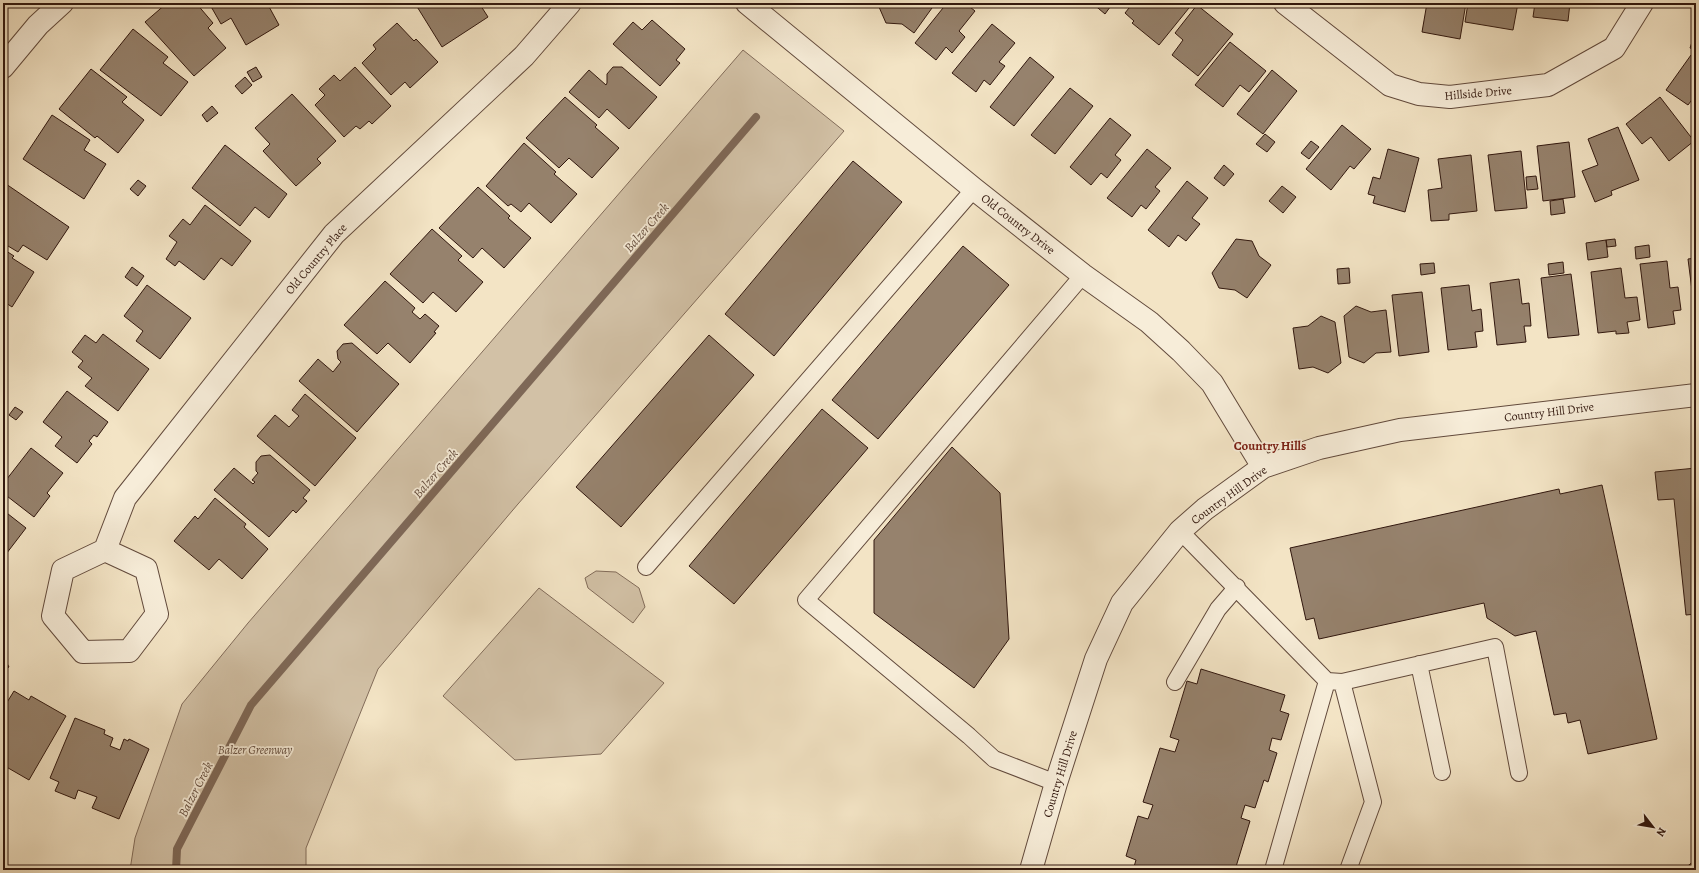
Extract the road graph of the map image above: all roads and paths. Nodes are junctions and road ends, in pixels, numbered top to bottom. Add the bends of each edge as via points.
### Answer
1 (62, 3) edge
2 (570, 3) edge
3 (747, 3) edge
4 (1285, 3) edge
5 (1642, 3) edge
6 (3, 67) edge
7 (974, 189) junction
8 (1083, 275) junction
9 (1696, 395) edge
10 (1263, 468) junction
11 (1180, 531) junction
12 (105, 550) junction
13 (646, 568) dead end
14 (1236, 587) junction
15 (1419, 664) junction
16 (1335, 681) junction
17 (1175, 682) dead end
18 (1442, 772) dead end
19 (1519, 773) dead end
20 (1056, 783) junction
21 (1031, 870) edge
22 (1273, 870) edge
23 (1348, 870) edge

1 - 6 street via 38,24
2 - 12 street, Old Country Place via 524,56 334,234 125,498
3 - 7 street, Old Country Drive
4 - 5 street, Hillside Drive via 1390,85 1419,94 1450,97 1548,85 1614,48
7 - 8 street, Old Country Drive
7 - 13 lane
8 - 10 street, Old Country Drive via 1149,322 1182,351 1212,383
8 - 20 lane via 806,600 994,759
9 - 10 street, Country Hill Drive via 1400,430 1319,448
10 - 11 street, Country Hill Drive via 1205,509
11 - 14 lane
11 - 20 street, Country Hill Drive via 1122,603 1096,659
12 - 12 street via 63,570 53,616 82,652 129,651 157,614 146,569
14 - 16 lane
14 - 17 lane via 1218,609
15 - 16 lane
15 - 18 lane
15 - 19 lane via 1495,646
16 - 22 lane
16 - 23 lane via 1373,802
20 - 21 street, Country Hill Drive

